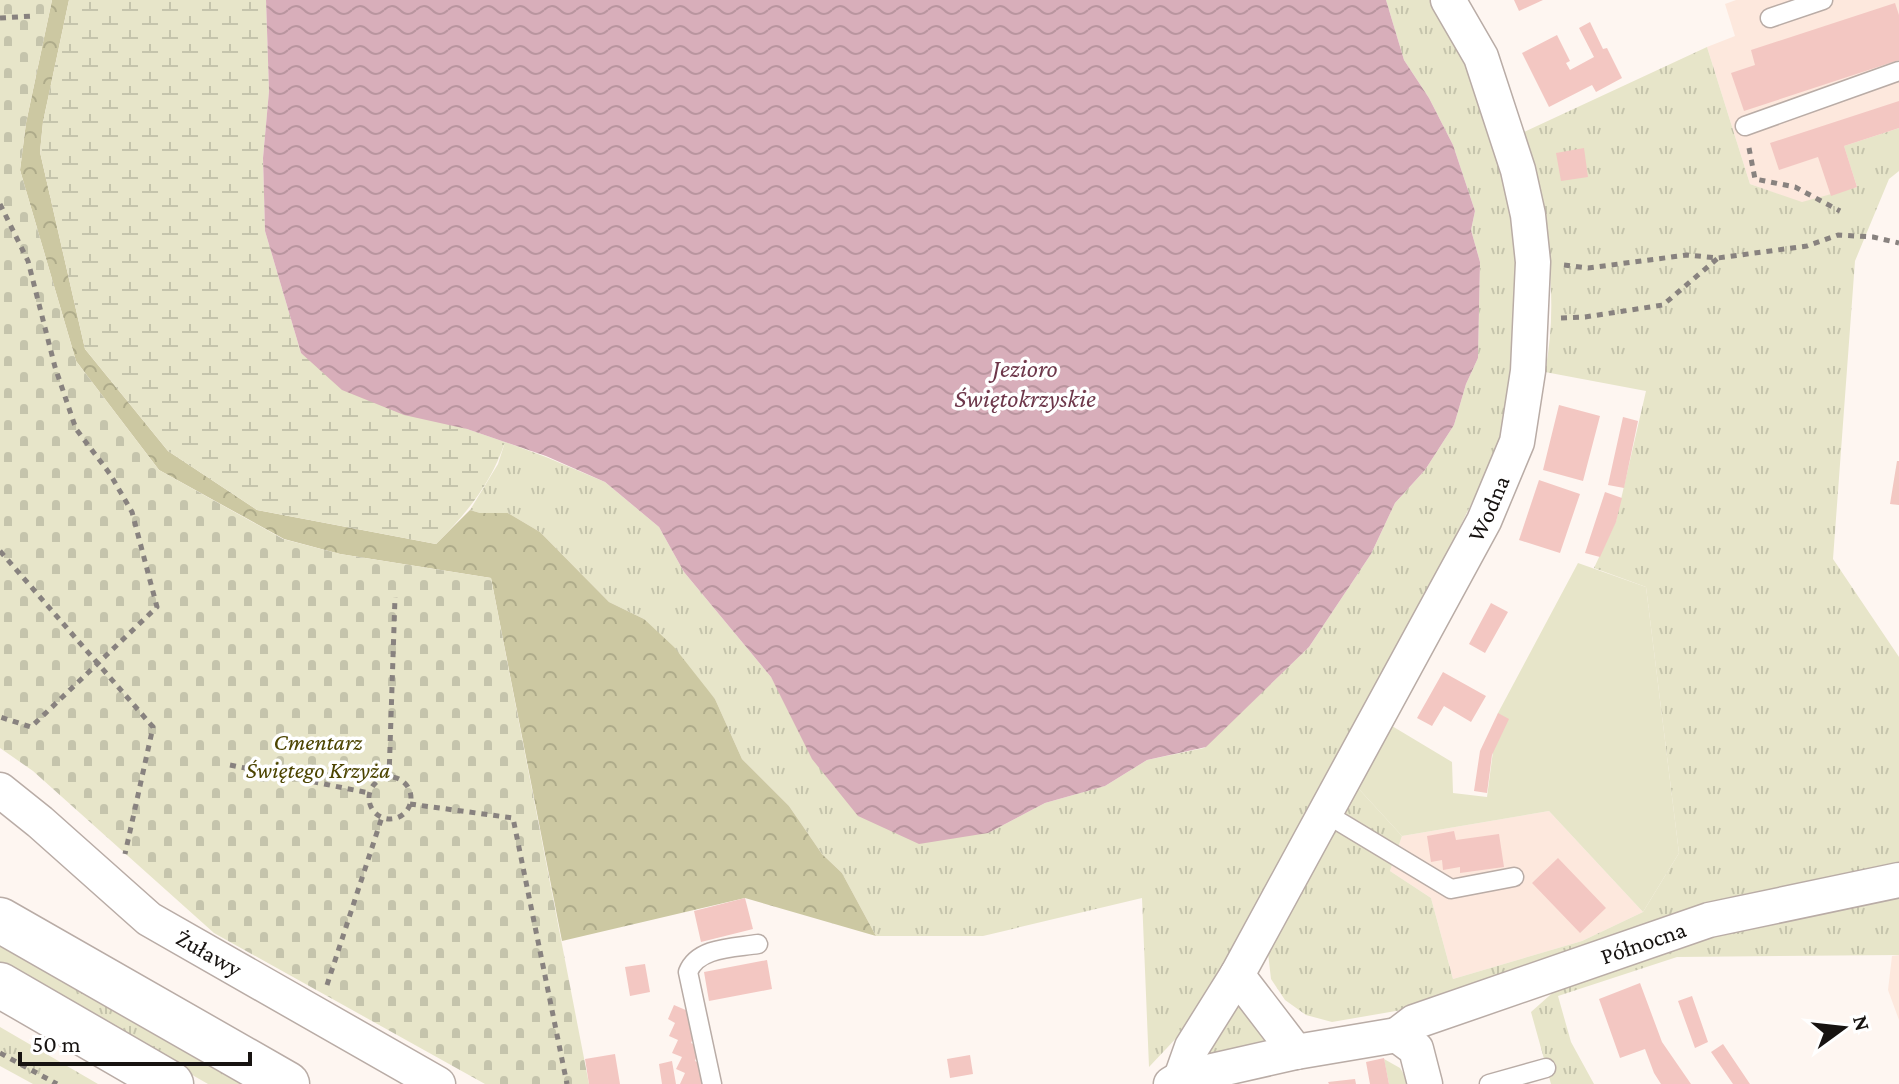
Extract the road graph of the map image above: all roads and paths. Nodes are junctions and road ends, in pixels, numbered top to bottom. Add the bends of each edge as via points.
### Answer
1 (1448, 0) edge
2 (1823, 0) edge
3 (33, 16) dead end
4 (0, 18) edge
5 (1770, 18) dead end
6 (1899, 71) edge
7 (1745, 126) joint
8 (0, 204) edge
9 (1840, 211) dead end
10 (1899, 243) edge
11 (1718, 258) junction
12 (1533, 262) junction
13 (1532, 319) junction
14 (0, 551) edge
15 (395, 597) dead end
16 (98, 662) junction
17 (0, 717) edge
18 (230, 765) dead end
19 (389, 777) junction
20 (0, 790) edge
21 (369, 793) junction
22 (410, 804) junction
23 (1325, 813) junction
24 (382, 817) junction
25 (123, 865) dead end
26 (1514, 877) dead end
27 (1899, 880) edge
28 (0, 920) edge
29 (758, 944) dead end
30 (1237, 975) junction
31 (0, 985) edge
32 (324, 994) dead end
33 (1397, 1035) junction
34 (1296, 1052) junction
35 (0, 1053) edge
36 (1546, 1068) dead end
37 (1176, 1081) edge
38 (57, 1084) edge
39 (171, 1084) edge
40 (287, 1084) edge
41 (438, 1084) edge
42 (567, 1084) edge
43 (712, 1084) edge
44 (1425, 1084) edge
45 (1489, 1084) edge

1 - 12 street, Wodna via 1481,57 1518,170
2 - 5 lane
3 - 4 path
6 - 7 lane
7 - 9 path via 1755,179 1795,187
8 - 16 path via 28,261 76,429 132,512 157,607
10 - 11 path via 1838,235 1807,246
11 - 12 path via 1687,255 1588,268
11 - 13 path via 1663,305
12 - 13 street, Wodna
13 - 23 street, Wodna via 1517,442 1484,521
14 - 16 path
15 - 19 path
16 - 17 path via 31,727
16 - 25 path via 153,727
18 - 21 path
19 - 21 path via 377,781
19 - 22 path via 407,785
20 - 41 street, Żuławy via 149,919
21 - 24 path via 370,805
22 - 24 path via 396,818
22 - 42 path via 513,818
23 - 26 lane via 1451,889
23 - 30 street, Wodna
24 - 32 path
27 - 33 street, Północna via 1709,920 1414,1022
28 - 40 main road
29 - 43 lane via 702,954 688,972
30 - 34 street
30 - 37 street, Wodna
31 - 39 main road
33 - 34 street, Północna
33 - 44 street via 1416,1049
34 - 37 street, Północna
35 - 38 path
36 - 45 lane

